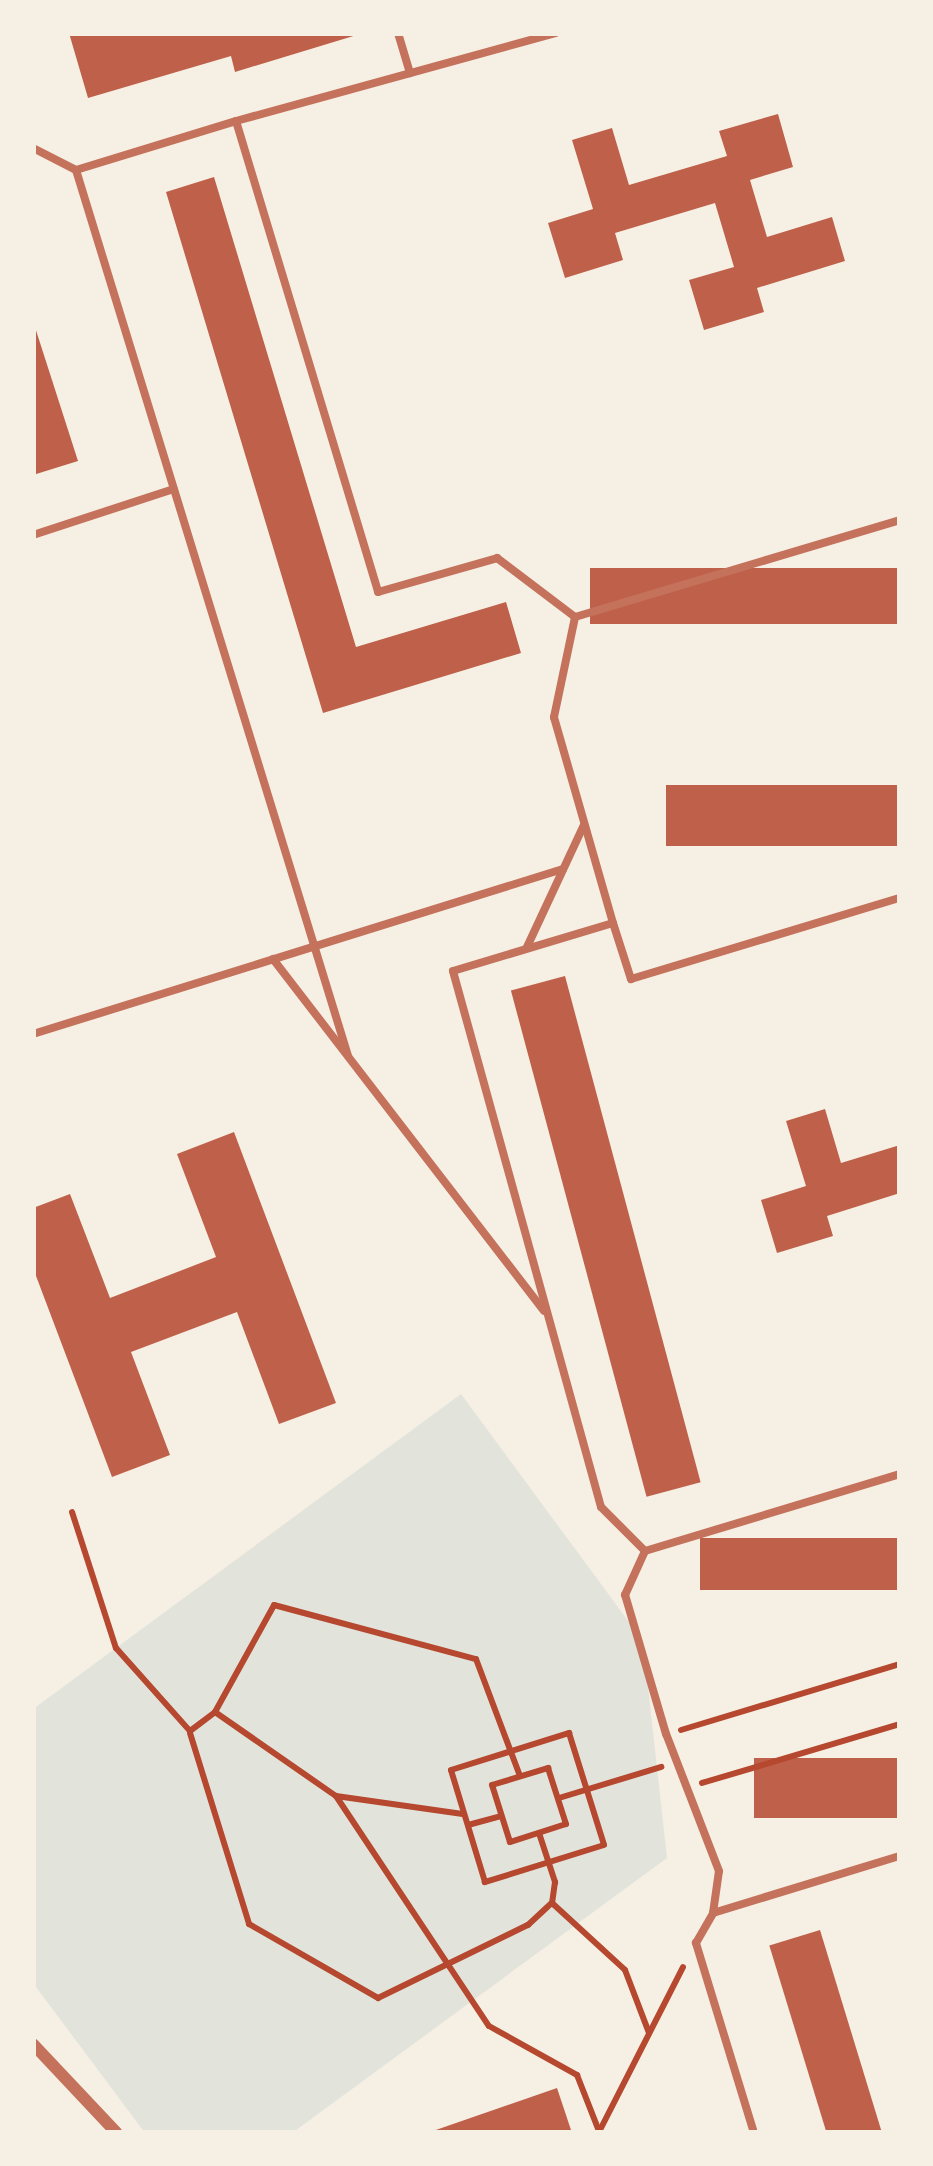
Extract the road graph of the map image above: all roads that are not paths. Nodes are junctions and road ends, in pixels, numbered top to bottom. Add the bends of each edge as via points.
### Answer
1 (398, 33) edge
2 (556, 33) edge
3 (410, 73) junction
4 (236, 121) junction
5 (33, 148) edge
6 (76, 170) junction
7 (174, 489) junction
8 (900, 520) edge
9 (33, 535) edge
10 (575, 617) junction
11 (584, 824) junction
12 (563, 869) junction
13 (900, 898) edge
14 (613, 923) junction
15 (314, 947) junction
16 (526, 948) junction
17 (273, 959) junction
18 (33, 1034) edge
19 (348, 1056) junction
20 (548, 1317) junction
21 (900, 1474) edge
22 (645, 1551) junction
23 (900, 1856) edge
24 (713, 1913) junction
25 (33, 2044) edge
26 (117, 2133) edge
27 (754, 2133) edge

1 - 3 lane
2 - 3 lane
3 - 4 lane
4 - 6 lane
4 - 10 lane via 378,592 497,558
5 - 6 lane
6 - 7 lane
7 - 9 lane
7 - 15 lane
8 - 10 lane
10 - 11 lane via 554,717
11 - 12 lane
11 - 14 lane
12 - 15 lane
12 - 16 lane
13 - 14 lane via 632,979
14 - 16 lane
15 - 17 lane
15 - 19 lane
16 - 20 lane via 453,970
17 - 18 lane
17 - 19 lane
19 - 20 lane
20 - 22 lane via 601,1507
21 - 22 lane
22 - 24 lane via 625,1595 718,1871
23 - 24 lane
24 - 27 lane via 696,1942
25 - 26 street

